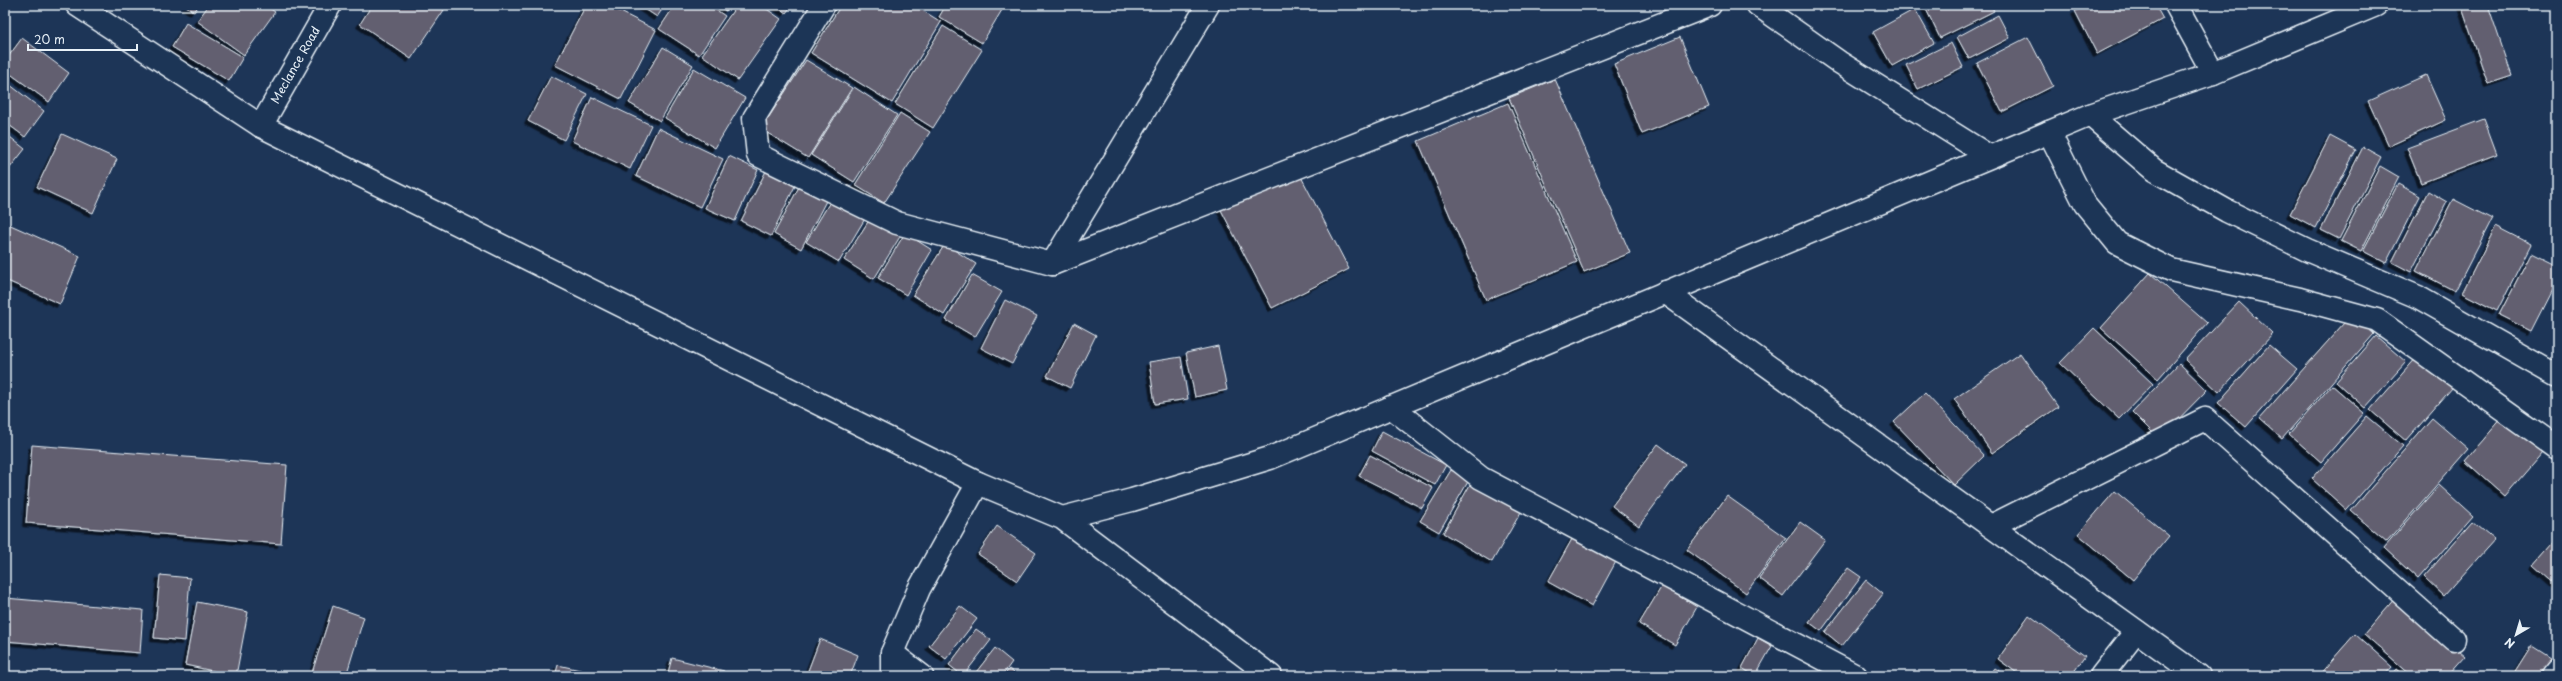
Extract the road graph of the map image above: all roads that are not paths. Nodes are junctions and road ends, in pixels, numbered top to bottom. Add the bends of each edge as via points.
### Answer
1 (77, 5) edge
2 (330, 5) edge
3 (824, 5) edge
4 (1208, 5) edge
5 (1710, 5) edge
6 (1758, 5) edge
7 (2176, 5) edge
8 (2376, 5) edge
9 (2213, 73) junction
10 (2090, 115) junction
11 (261, 126) junction
12 (2049, 132) junction
13 (1989, 156) junction
14 (1052, 264) junction
15 (1666, 292) junction
16 (2557, 376) edge
17 (1391, 407) junction
18 (2557, 448) edge
19 (978, 483) junction
20 (1062, 518) junction
21 (1991, 526) junction
22 (2136, 631) junction
23 (2454, 640) dead end
24 (892, 654) junction
25 (2557, 670) edge
26 (892, 676) edge
27 (922, 676) edge
28 (1271, 676) edge
29 (1856, 676) edge
30 (2101, 676) edge
31 (2198, 676) edge
32 (2552, 676) edge

1 - 11 street
2 - 11 street, Meclance Road
3 - 14 street via 754,118 758,155 897,224
4 - 14 street
5 - 14 street
6 - 13 street via 1839,62
7 - 9 street
8 - 9 street
9 - 10 street
10 - 12 street
10 - 16 street via 2154,170 2220,207 2307,250 2418,297
11 - 19 street
12 - 13 street
12 - 18 street via 2085,204 2117,243 2171,270 2300,299 2377,320
13 - 15 street
15 - 17 street
15 - 21 street
17 - 20 street via 1270,458 1132,500
17 - 29 street via 1481,478
19 - 20 street
19 - 24 street via 919,589
20 - 28 street
21 - 22 street
21 - 23 street via 2205,419
22 - 30 street
22 - 31 street
24 - 26 street
24 - 27 street
25 - 32 street

